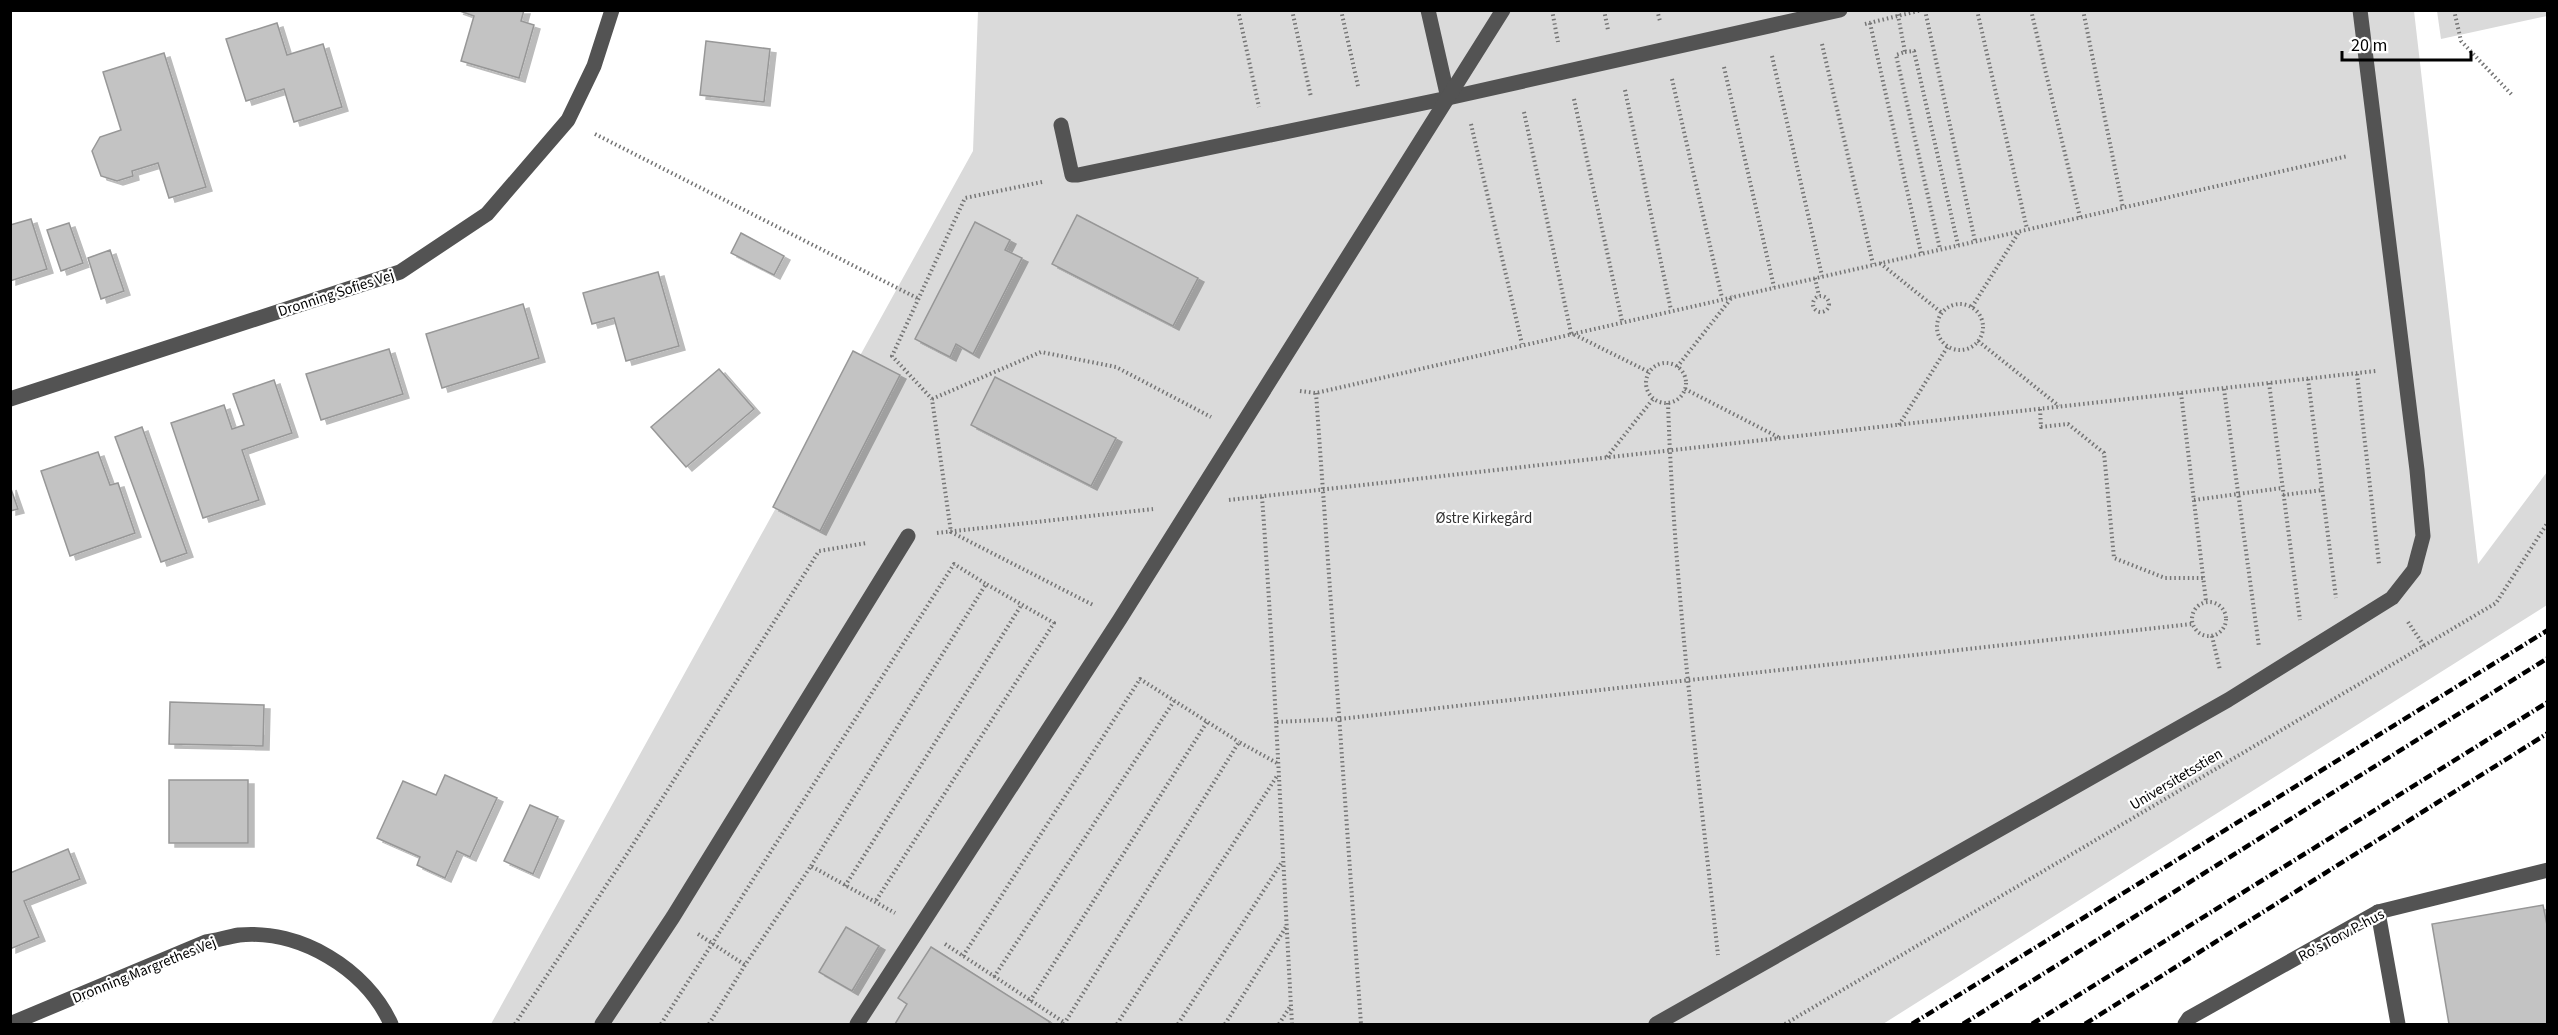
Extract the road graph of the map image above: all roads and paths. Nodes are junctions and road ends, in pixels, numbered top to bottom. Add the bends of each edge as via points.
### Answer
1 (612, 10) edge
2 (1238, 10) edge
3 (1292, 10) edge
4 (1341, 10) edge
5 (1428, 10) edge
6 (1503, 10) edge
7 (1552, 10) edge
8 (1604, 10) edge
9 (1657, 10) edge
10 (1840, 10) edge
11 (1897, 10) edge
12 (1925, 10) edge
13 (1977, 10) edge
14 (2031, 10) edge
15 (2083, 10) edge
16 (2360, 10) edge
17 (2454, 10) edge
18 (1660, 22) dead end
19 (1870, 23) dead end
20 (1609, 33) dead end
21 (1820, 34) dead end
22 (1559, 44) dead end
23 (1770, 46) dead end
24 (1905, 52) junction
25 (1722, 57) dead end
26 (1670, 69) dead end
27 (1623, 80) dead end
28 (1518, 82) junction
29 (1572, 92) dead end
30 (1464, 94) junction
31 (2513, 96) dead end
32 (1448, 98) junction
33 (1364, 115) junction
34 (568, 120) junction
35 (1317, 124) junction
36 (1061, 125) dead end
37 (1265, 134) junction
38 (2377, 150) junction
39 (1072, 175) junction
40 (2122, 207) junction
41 (2080, 217) junction
42 (2027, 229) junction
43 (2020, 231) junction
44 (1976, 241) junction
45 (1958, 245) junction
46 (1940, 249) junction
47 (1921, 253) junction
48 (1880, 263) junction
49 (1873, 264) junction
50 (1822, 276) junction
51 (1815, 278) junction
52 (1774, 287) junction
53 (1734, 296) junction
54 (1819, 296) junction
55 (917, 298) junction
56 (1722, 298) junction
57 (1972, 307) junction
58 (1671, 310) junction
59 (1942, 313) junction
60 (1622, 321) junction
61 (1571, 333) junction
62 (1978, 341) junction
63 (1522, 344) junction
64 (1948, 346) junction
65 (1677, 367) junction
66 (2403, 368) junction
67 (1649, 372) junction
68 (2357, 374) junction
69 (2308, 379) junction
70 (2269, 383) junction
71 (1266, 387) junction
72 (1685, 389) junction
73 (2224, 389) junction
74 (1317, 393) junction
75 (2181, 393) junction
76 (10, 399) edge
77 (932, 399) junction
78 (1653, 399) junction
79 (1668, 403) junction
80 (2060, 407) junction
81 (2040, 409) junction
82 (1899, 425) junction
83 (1238, 432) junction
84 (1781, 438) junction
85 (1669, 451) junction
86 (1606, 458) junction
87 (2282, 488) junction
88 (1323, 490) junction
89 (2323, 490) junction
90 (2238, 494) junction
91 (2283, 495) junction
92 (1262, 497) junction
93 (2194, 500) junction
94 (1191, 505) junction
95 (2547, 522) edge
96 (951, 532) junction
97 (908, 536) junction
98 (2203, 578) junction
99 (986, 584) junction
100 (2392, 598) junction
101 (2206, 601) junction
102 (1022, 604) junction
103 (1120, 619) junction
104 (2192, 624) junction
105 (2413, 629) dead end
106 (2340, 630) junction
107 (2424, 646) junction
108 (2304, 653) junction
109 (2263, 678) junction
110 (1688, 680) junction
111 (1174, 701) junction
112 (1340, 719) junction
113 (1207, 722) junction
114 (1277, 722) junction
115 (1239, 742) junction
116 (1277, 763) junction
117 (1277, 776) junction
118 (1282, 861) junction
119 (812, 866) junction
120 (2547, 870) edge
121 (845, 886) junction
122 (875, 902) junction
123 (2378, 912) junction
124 (672, 917) junction
125 (920, 927) junction
126 (1286, 927) junction
127 (713, 944) junction
128 (963, 956) junction
129 (745, 965) junction
130 (994, 977) junction
131 (1722, 987) junction
132 (1030, 1001) junction
133 (1291, 1005) junction
134 (10, 1024) edge
135 (391, 1024) edge
136 (515, 1024) edge
137 (602, 1024) edge
138 (661, 1024) edge
139 (709, 1024) edge
140 (857, 1024) edge
141 (1064, 1024) edge
142 (1118, 1024) edge
143 (1178, 1024) edge
144 (1225, 1024) edge
145 (1279, 1024) edge
146 (1292, 1024) edge
147 (1361, 1024) edge
148 (1656, 1024) edge
149 (1785, 1024) edge
150 (2185, 1024) edge
151 (2398, 1024) edge

1 - 34 street, Dronning Sofies Vej via 594,66
2 - 37 path
3 - 35 path
4 - 33 path
5 - 32 street
6 - 32 street
7 - 22 path
8 - 20 path
9 - 18 path
10 - 28 street
11 - 24 path
12 - 44 path
13 - 42 path
14 - 41 path
15 - 40 path
16 - 38 street
17 - 31 path via 2461,41
19 - 47 path
21 - 49 path
23 - 50 path
24 - 45 path via 1914,51
24 - 46 path via 1896,55
25 - 52 path
26 - 56 path
27 - 58 path
28 - 30 street
28 - 61 path
29 - 60 path
30 - 32 street
30 - 63 path
32 - 33 street
32 - 71 street
33 - 35 street
34 - 55 path
34 - 76 street, Dronning Sofies Vej via 487,214 400,272
35 - 37 street
36 - 39 street
37 - 39 street
38 - 40 path
38 - 66 street
39 - 55 path via 965,198
40 - 41 path
41 - 42 path
42 - 43 path
43 - 44 path
43 - 57 path
44 - 45 path
45 - 46 path
46 - 47 path
47 - 48 path
48 - 49 path
48 - 59 path
49 - 50 path
50 - 51 path
51 - 52 path
51 - 54 path
52 - 53 path
53 - 56 path
53 - 65 path
54 - 54 path via 1813,306 1823,312 1829,303
55 - 77 path via 892,356
56 - 58 path
57 - 59 path via 1953,305
57 - 62 path via 1982,319
58 - 60 path
59 - 64 path via 1937,327
60 - 61 path
61 - 63 path
61 - 67 path
62 - 64 path via 1960,350
62 - 80 path
63 - 74 path
64 - 82 path
65 - 67 path via 1659,364
65 - 72 path via 1684,377
66 - 68 path
66 - 100 street via 2423,536 2414,570
67 - 78 path via 1647,389
68 - 69 path
68 - 100 path via 2381,586
69 - 70 path
69 - 89 path
70 - 73 path
70 - 87 path
71 - 74 path
71 - 83 street
72 - 79 path via 1678,399
72 - 84 path
73 - 75 path
73 - 90 path
74 - 88 path
75 - 80 path
75 - 93 path
77 - 83 path via 1041,352 1116,367
77 - 96 path
78 - 79 path
78 - 86 path
79 - 85 path
80 - 81 path
81 - 82 path
81 - 98 path via 2042,427 2068,424 2104,453 2114,558 2165,579
82 - 84 path
83 - 94 street
84 - 85 path
85 - 86 path
85 - 110 path
86 - 88 path
87 - 90 path
87 - 91 path
88 - 92 path
88 - 112 path
89 - 91 path
89 - 106 path
90 - 93 path
90 - 109 path
91 - 108 path
92 - 94 path
92 - 114 path
93 - 98 path
94 - 96 path
94 - 103 street
95 - 107 path, Universitetsstien via 2496,603
96 - 97 path
96 - 103 path
97 - 124 street
97 - 136 path via 819,551
98 - 101 path
99 - 102 path
99 - 119 path
99 - 127 path via 954,564
100 - 106 street
101 - 104 path via 2196,606
101 - 104 path via 2221,606 2226,616 2224,627 2207,636
102 - 121 path
102 - 122 path via 1054,623
103 - 125 street
104 - 110 path
105 - 107 path
106 - 108 street
107 - 149 path, Universitetsstien
108 - 109 street
109 - 131 street
110 - 112 path
110 - 131 path
111 - 113 path
111 - 128 path via 1140,680
111 - 130 path
112 - 114 path
112 - 147 path
113 - 115 path
113 - 132 path
114 - 116 path
115 - 116 path
115 - 141 path
116 - 117 path
117 - 118 path
117 - 142 path
118 - 126 path
118 - 143 path
119 - 121 path
119 - 129 path
120 - 123 street, Ro's Torv P-hus
121 - 122 path
122 - 125 path
123 - 150 street, Ro's Torv P-hus via 2189,1018
123 - 151 street
124 - 127 path
124 - 137 street
125 - 128 path
125 - 140 street
126 - 133 path
126 - 144 path
127 - 129 path
127 - 138 path
128 - 130 path
129 - 139 path
130 - 132 path
131 - 148 street
132 - 141 path
133 - 145 path
133 - 146 path
134 - 135 street, Dronning Margrethes Vej via 206,942 240,935 286,940 339,962 365,985

